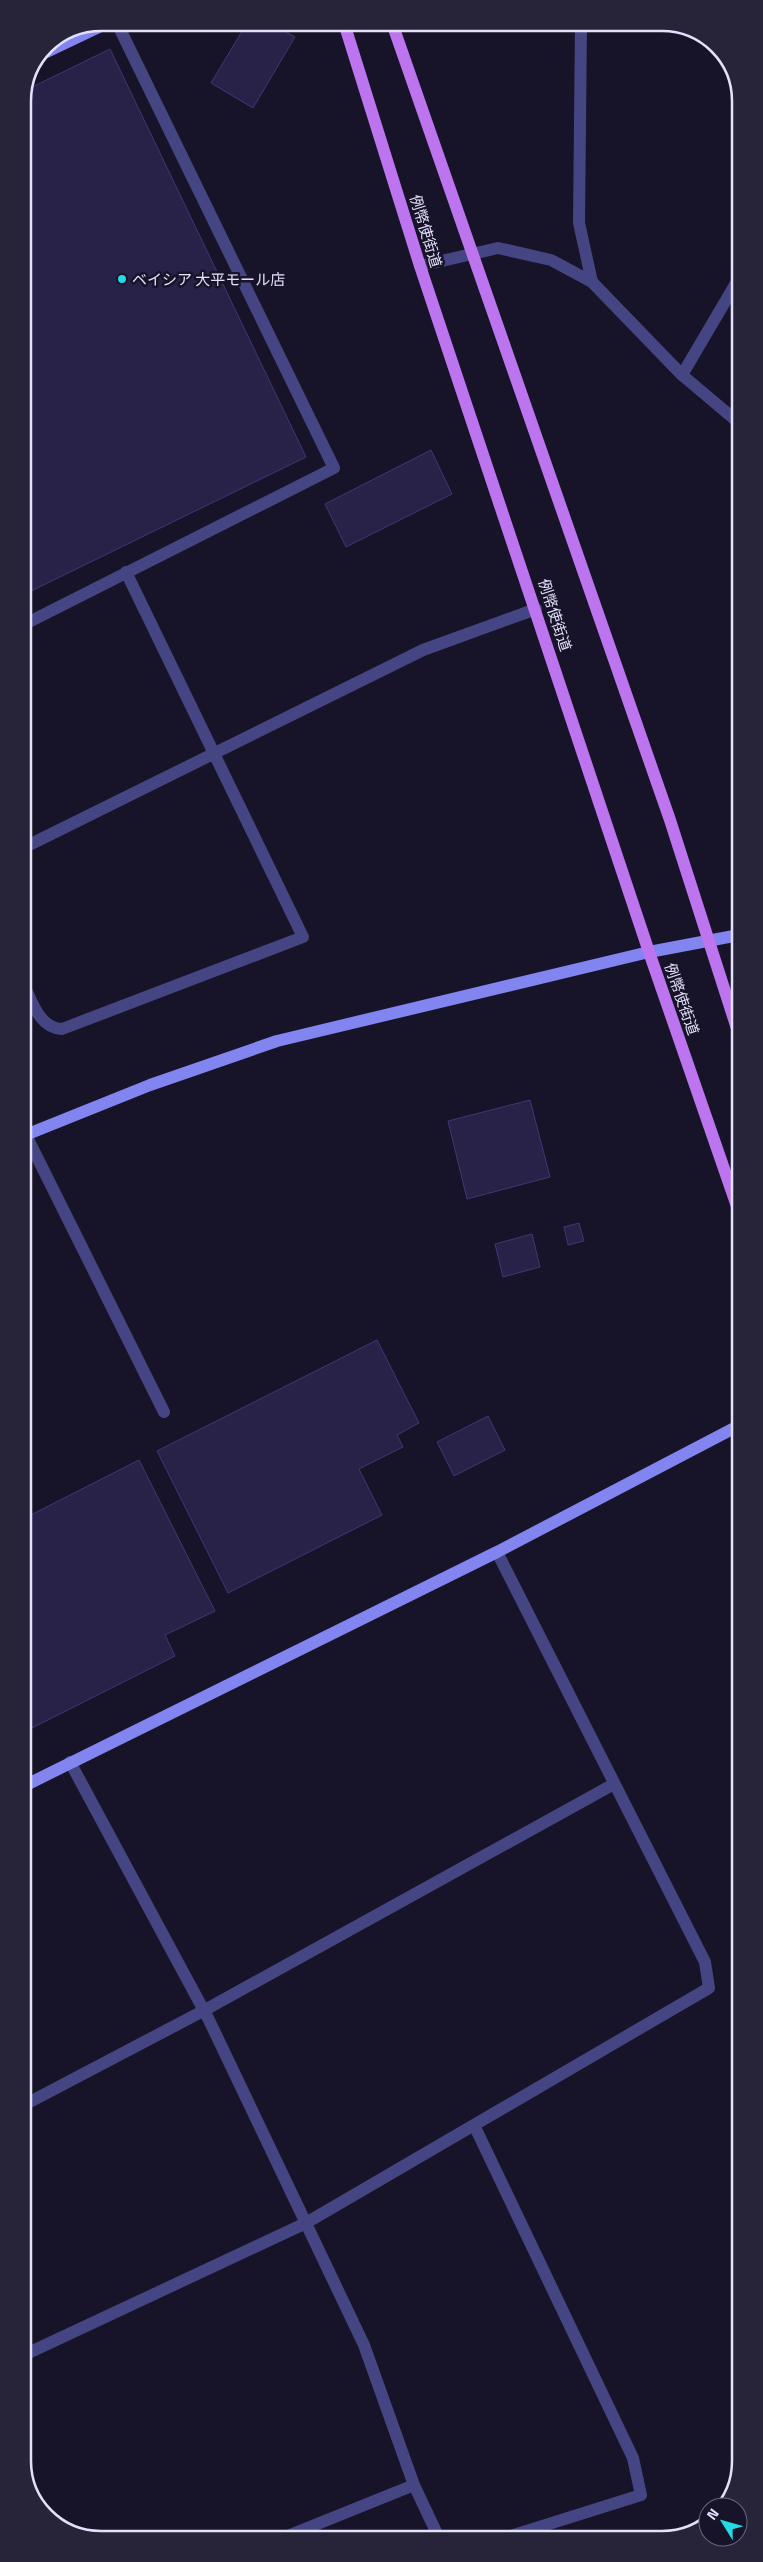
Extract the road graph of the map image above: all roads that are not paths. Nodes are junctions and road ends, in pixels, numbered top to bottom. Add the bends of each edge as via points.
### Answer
1 (121, 31) edge
2 (347, 31) edge
3 (395, 31) edge
4 (580, 31) edge
5 (80, 35) edge
6 (59, 46) edge
7 (472, 254) junction
8 (420, 266) junction
9 (592, 282) junction
10 (732, 290) edge
11 (682, 375) junction
12 (732, 416) edge
13 (126, 572) junction
14 (536, 609) junction
15 (31, 621) edge
16 (215, 754) junction
17 (31, 844) edge
18 (732, 936) edge
19 (709, 940) junction
20 (649, 952) junction
21 (31, 999) edge
22 (732, 1013) edge
23 (31, 1132) edge
24 (31, 1149) edge
25 (732, 1192) edge
26 (164, 1412) dead end
27 (732, 1429) edge
28 (497, 1552) junction
29 (70, 1762) junction
30 (31, 1782) edge
31 (614, 1784) junction
32 (203, 2011) junction
33 (31, 2102) edge
34 (474, 2125) junction
35 (306, 2223) junction
36 (31, 2352) edge
37 (414, 2485) junction
38 (300, 2531) edge
39 (436, 2531) edge
40 (526, 2531) edge

1 - 13 street via 334,468
2 - 8 main road, 例幣使街道
3 - 7 main road
4 - 9 street via 579,223
5 - 6 street
7 - 8 street
7 - 9 street via 498,248 551,260
7 - 19 main road
8 - 14 main road, 例幣使街道
9 - 11 street
10 - 11 street
11 - 12 street
13 - 15 street
13 - 16 street
14 - 16 street via 423,650
14 - 20 main road, 例幣使街道
16 - 17 street
16 - 21 street via 303,937 62,1029 52,1028 41,1019
18 - 19 street
19 - 20 street
19 - 22 main road
20 - 23 street via 277,1041 150,1085
20 - 25 main road, 例幣使街道
24 - 26 street
27 - 28 street
28 - 29 street
28 - 31 street
29 - 30 street
29 - 32 street
31 - 32 street
31 - 34 street via 705,1962 709,1988
32 - 33 street
32 - 35 street
34 - 35 street
34 - 40 street via 634,2458 642,2495
35 - 36 street
35 - 37 street via 364,2345
37 - 38 street
37 - 39 street

